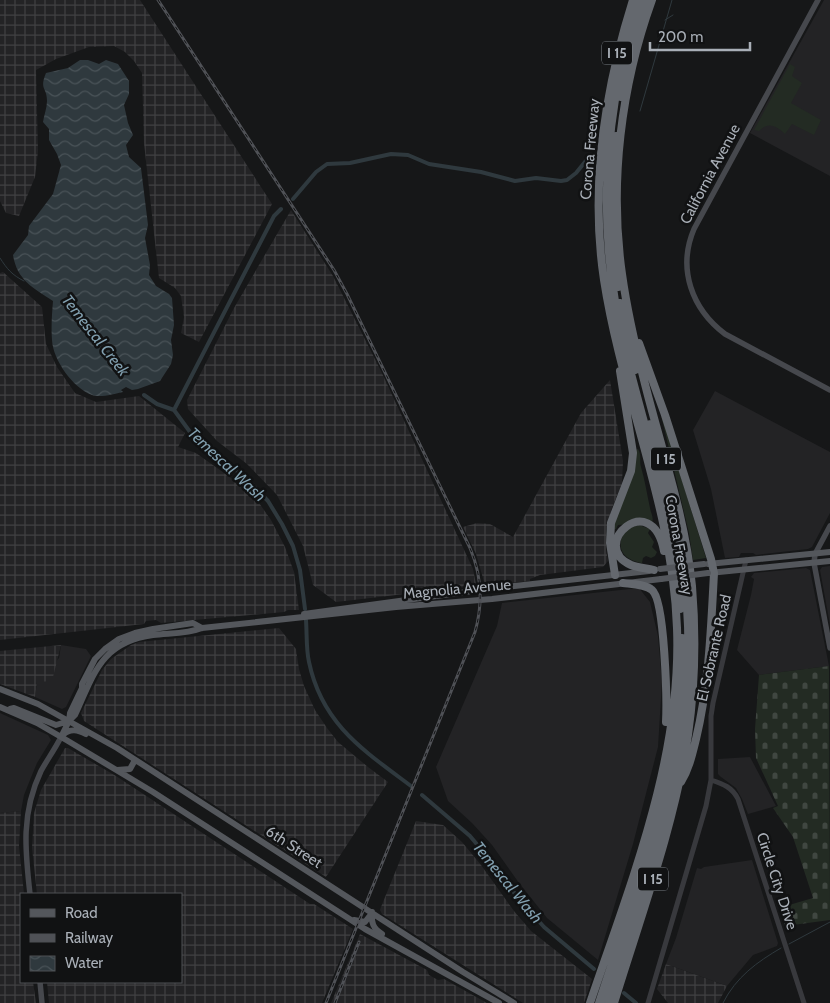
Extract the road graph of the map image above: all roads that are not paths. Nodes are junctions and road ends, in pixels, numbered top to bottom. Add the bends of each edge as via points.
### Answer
1 (633, 0) edge
2 (639, 0) edge
3 (645, 0) edge
4 (652, 0) edge
5 (818, 0) edge
6 (618, 52) junction
7 (615, 90) junction
8 (618, 183) junction
9 (613, 221) junction
10 (632, 328) junction
11 (618, 350) junction
12 (830, 390) edge
13 (830, 526) edge
14 (830, 552) edge
15 (815, 554) junction
16 (746, 560) junction
17 (830, 561) edge
18 (814, 563) junction
19 (708, 564) junction
20 (745, 569) junction
21 (657, 570) junction
22 (711, 573) junction
23 (615, 575) junction
24 (622, 583) junction
25 (674, 598) junction
26 (316, 614) junction
27 (202, 628) junction
28 (830, 648) edge
29 (82, 684) junction
30 (0, 689) edge
31 (38, 704) junction
32 (3, 708) edge
33 (70, 721) junction
34 (61, 737) junction
35 (669, 738) junction
36 (117, 748) junction
37 (135, 760) junction
38 (113, 769) junction
39 (711, 780) junction
40 (678, 786) junction
41 (660, 820) junction
42 (30, 893) edge
43 (372, 912) junction
44 (343, 915) junction
45 (408, 953) junction
46 (612, 969) junction
47 (40, 983) edge
48 (504, 996) junction
49 (606, 997) edge
50 (648, 1001) edge
51 (42, 1003) edge
52 (500, 1003) edge
53 (514, 1003) edge
54 (590, 1003) edge
55 (595, 1003) edge
56 (599, 1003) edge
57 (804, 1003) edge

1 - 6 highway, Corona Freeway / I 15
2 - 7 highway
3 - 9 highway via 621,94
4 - 8 highway, Corona Freeway / I 15 via 628,88
5 - 12 main road, California Avenue via 694,229 686,263 692,291 713,325
6 - 7 highway
6 - 11 highway, Corona Freeway / I 15 via 606,107 599,181 604,279
7 - 41 highway via 605,200 610,271 625,351 671,529 680,595 682,656 679,708
8 - 9 highway
8 - 10 highway, Corona Freeway / I 15 via 622,273
9 - 41 highway via 619,296 674,512 687,602 689,651 685,714 677,762
10 - 19 highway via 665,415
10 - 40 highway, Corona Freeway / I 15 via 684,529 692,586 693,684
11 - 23 highway via 633,452 631,471 611,523 610,543
11 - 25 highway, Corona Freeway / I 15 via 662,517
13 - 15 main road
14 - 15 main road, Magnolia Avenue
15 - 16 main road, Magnolia Avenue
15 - 18 main road
16 - 19 main road, Magnolia Avenue
16 - 20 street, El Sobrante Road
17 - 18 main road, Magnolia Avenue
18 - 20 main road, Magnolia Avenue
18 - 28 main road
19 - 21 main road, Magnolia Avenue, bridge
19 - 22 highway
20 - 22 main road, Magnolia Avenue
20 - 39 street, El Sobrante Road via 713,703
21 - 23 main road, Magnolia Avenue
21 - 25 highway via 633,566 618,553 616,543 619,534 630,523 646,523 658,533
22 - 24 main road, Magnolia Avenue, bridge
22 - 40 highway via 709,665 687,773
23 - 24 main road
23 - 26 main road, Magnolia Avenue via 480,590
24 - 26 main road, Magnolia Avenue via 492,599
24 - 35 highway via 643,586 657,596
25 - 35 highway, Corona Freeway / I 15 via 677,629
26 - 27 main road, Magnolia Avenue
27 - 29 main road, Magnolia Avenue via 193,623 119,639 95,659
27 - 33 main road, Magnolia Avenue via 193,632 135,638 115,649 100,663
29 - 31 main road via 66,713
29 - 33 main road, Magnolia Avenue
30 - 31 main road
31 - 33 main road
32 - 33 main road via 14,708 56,725
32 - 34 main road
33 - 34 main road, Magnolia Avenue
33 - 36 main road, 6th Street
34 - 36 main road via 74,730
34 - 38 main road, 6th Street
34 - 42 main road via 42,770 28,810 25,840
35 - 46 highway, Corona Freeway / I 15 via 661,781
36 - 37 main road, 6th Street
37 - 38 main road via 130,769
37 - 43 main road, 6th Street
38 - 44 main road, 6th Street
39 - 50 street, El Sobrante Road
39 - 57 street, Circle City Drive via 729,788 738,799
40 - 46 highway, Corona Freeway / I 15 via 657,866
41 - 46 highway
41 - 46 highway via 662,827
43 - 44 main road via 365,922
43 - 45 main road via 375,929
43 - 48 main road, 6th Street
44 - 45 main road, 6th Street
45 - 52 main road, 6th Street
46 - 49 highway, Corona Freeway / I 15
46 - 49 highway, Corona Freeway / I 15
47 - 51 main road
48 - 52 street
48 - 53 main road, 6th Street
49 - 54 highway, Corona Freeway / I 15
49 - 55 highway
49 - 56 highway

